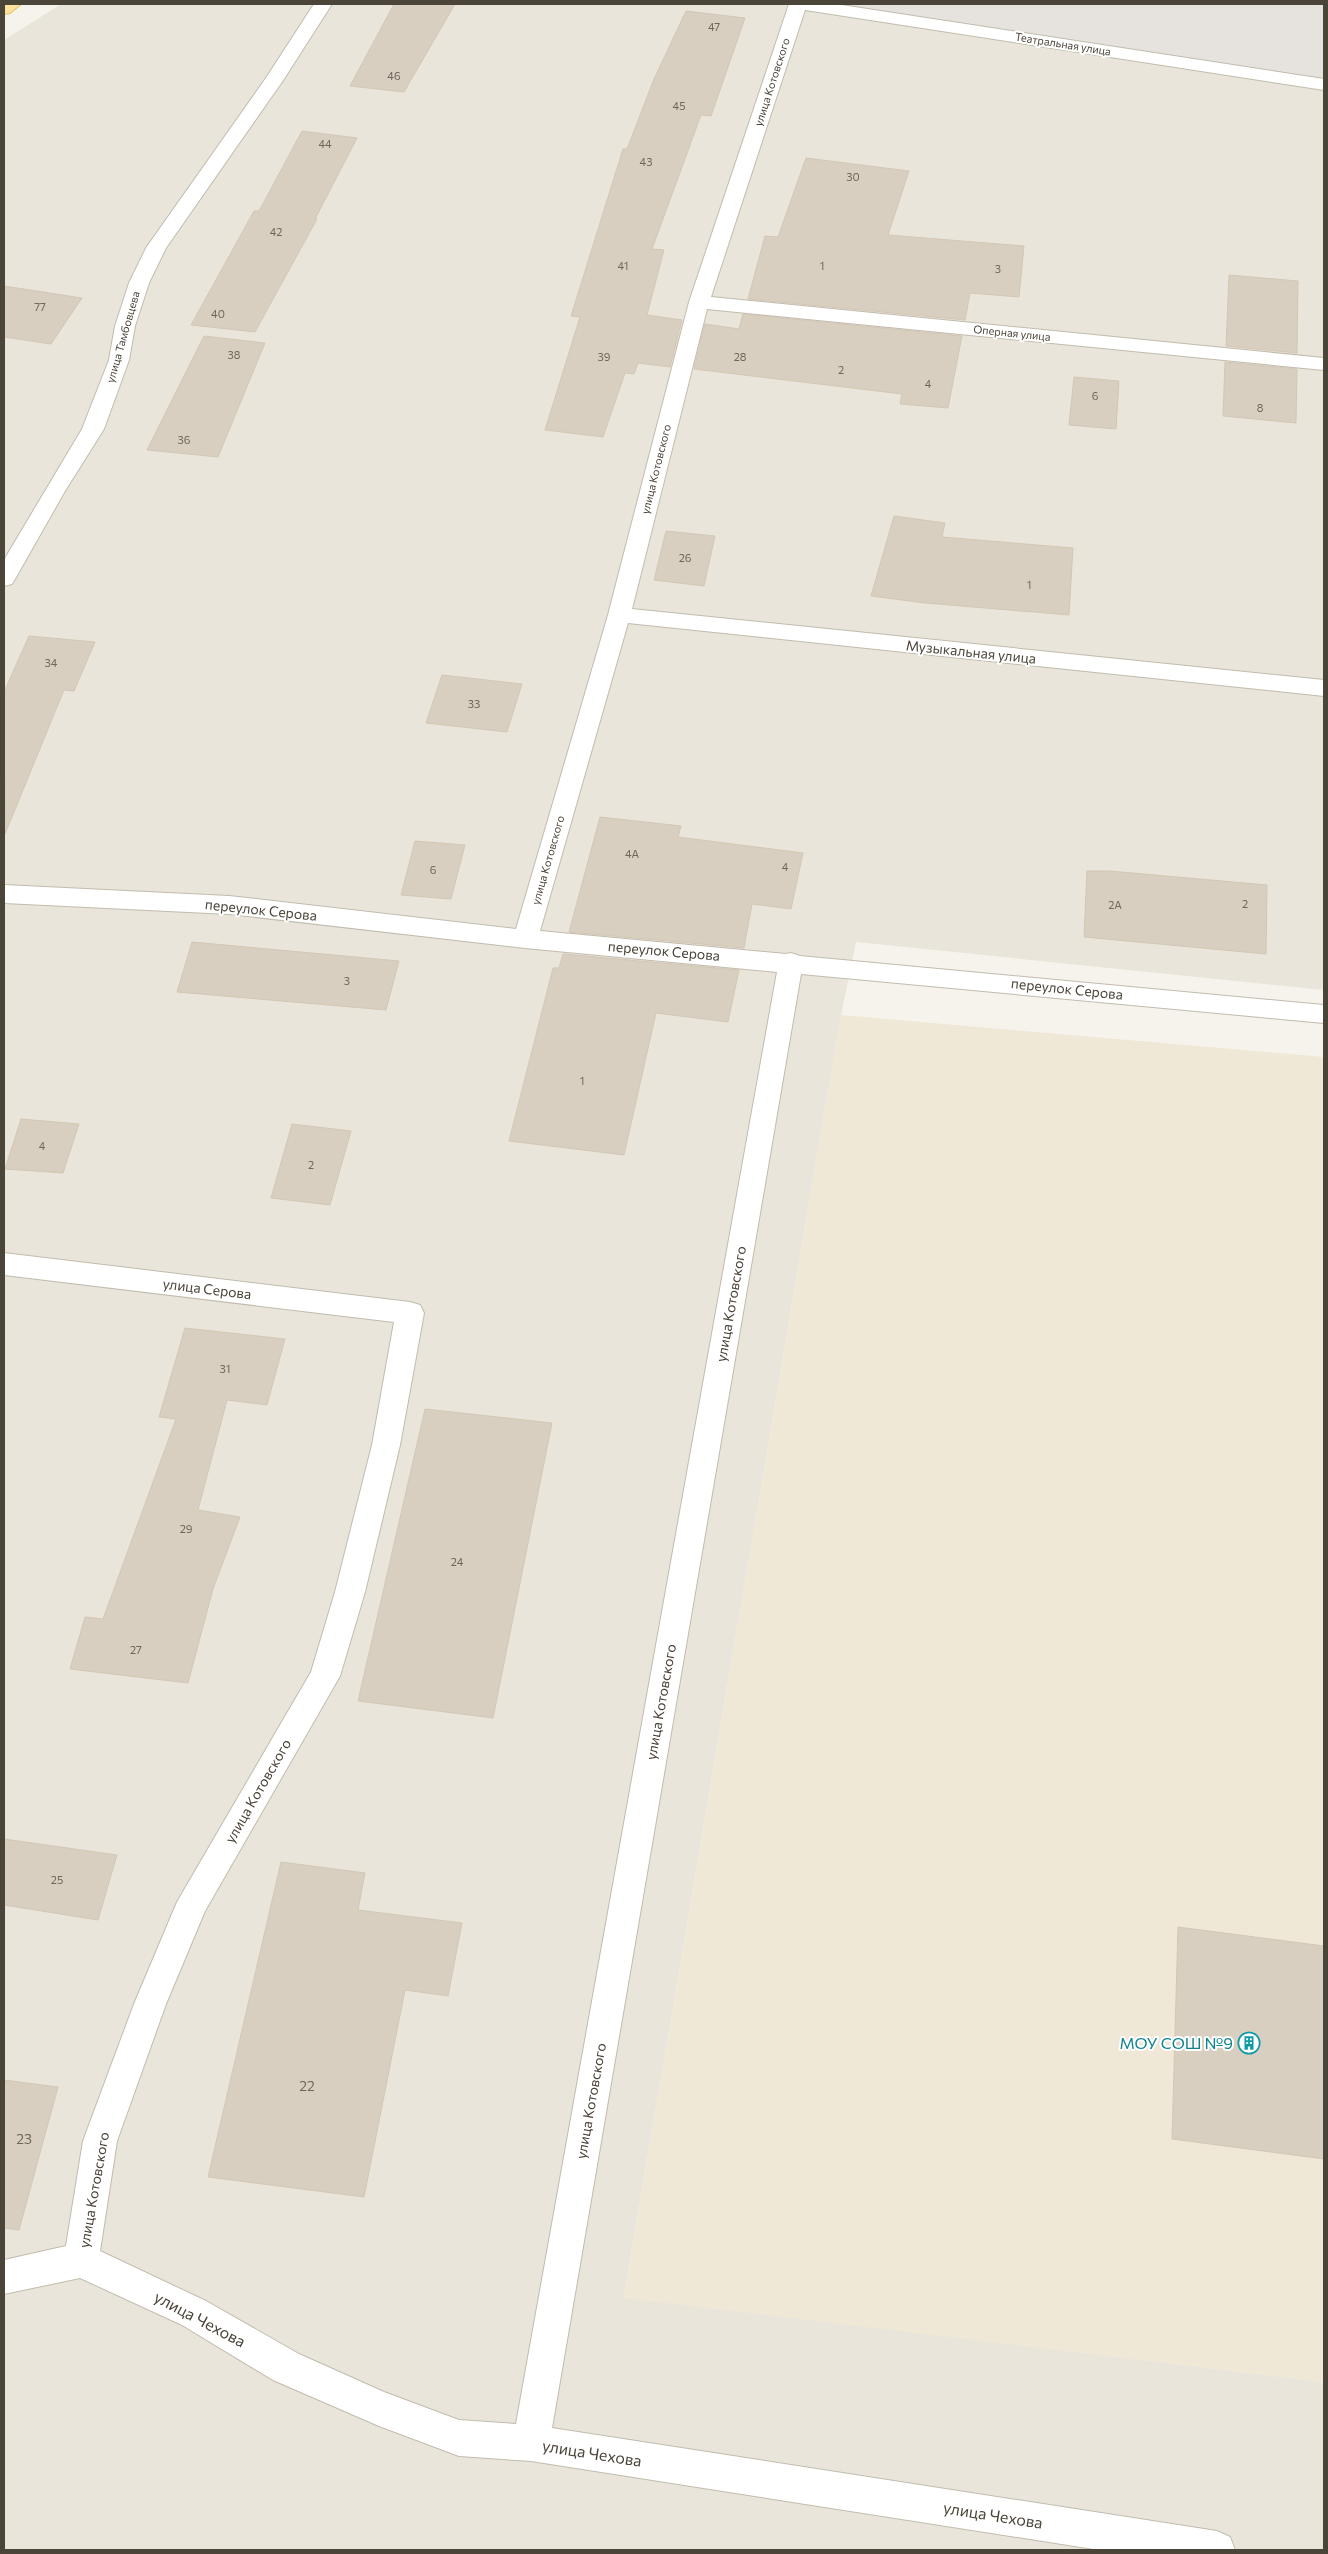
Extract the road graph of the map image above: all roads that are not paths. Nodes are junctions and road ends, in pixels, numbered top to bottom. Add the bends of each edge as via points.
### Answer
1 (12, 4) edge
2 (323, 4) edge
3 (800, 4) edge
4 (4, 9) edge
5 (1324, 85) edge
6 (699, 302) junction
7 (1324, 364) edge
8 (4, 578) edge
9 (619, 616) junction
10 (1324, 688) edge
11 (4, 894) edge
12 (525, 939) junction
13 (791, 962) junction
14 (1324, 1014) edge
15 (4, 1264) edge
16 (410, 1313) joint
17 (81, 2260) junction
18 (4, 2277) edge
19 (531, 2443) junction
20 (1216, 2550) edge

1 - 4 main road
2 - 8 street, улица Тамбовцева via 270,86 156,248 138,283 119,360 93,429
3 - 5 street, Театральная улица
3 - 6 street, улица Котовского
6 - 7 street, Оперная улица
6 - 9 street, улица Котовского
9 - 10 street, Музыкальная улица
9 - 12 street, улица Котовского
11 - 12 street, переулок Серова via 229,905
12 - 13 street, переулок Серова
13 - 14 street, переулок Серова
13 - 19 street, улица Котовского
15 - 16 street, улица Серова
16 - 17 street, улица Котовского via 383,1454 350,1592 325,1676 193,1902 150,2004 100,2141
17 - 18 street
17 - 19 street, улица Чехова via 194,2313 286,2367 380,2408 459,2438
19 - 20 street, улица Чехова

